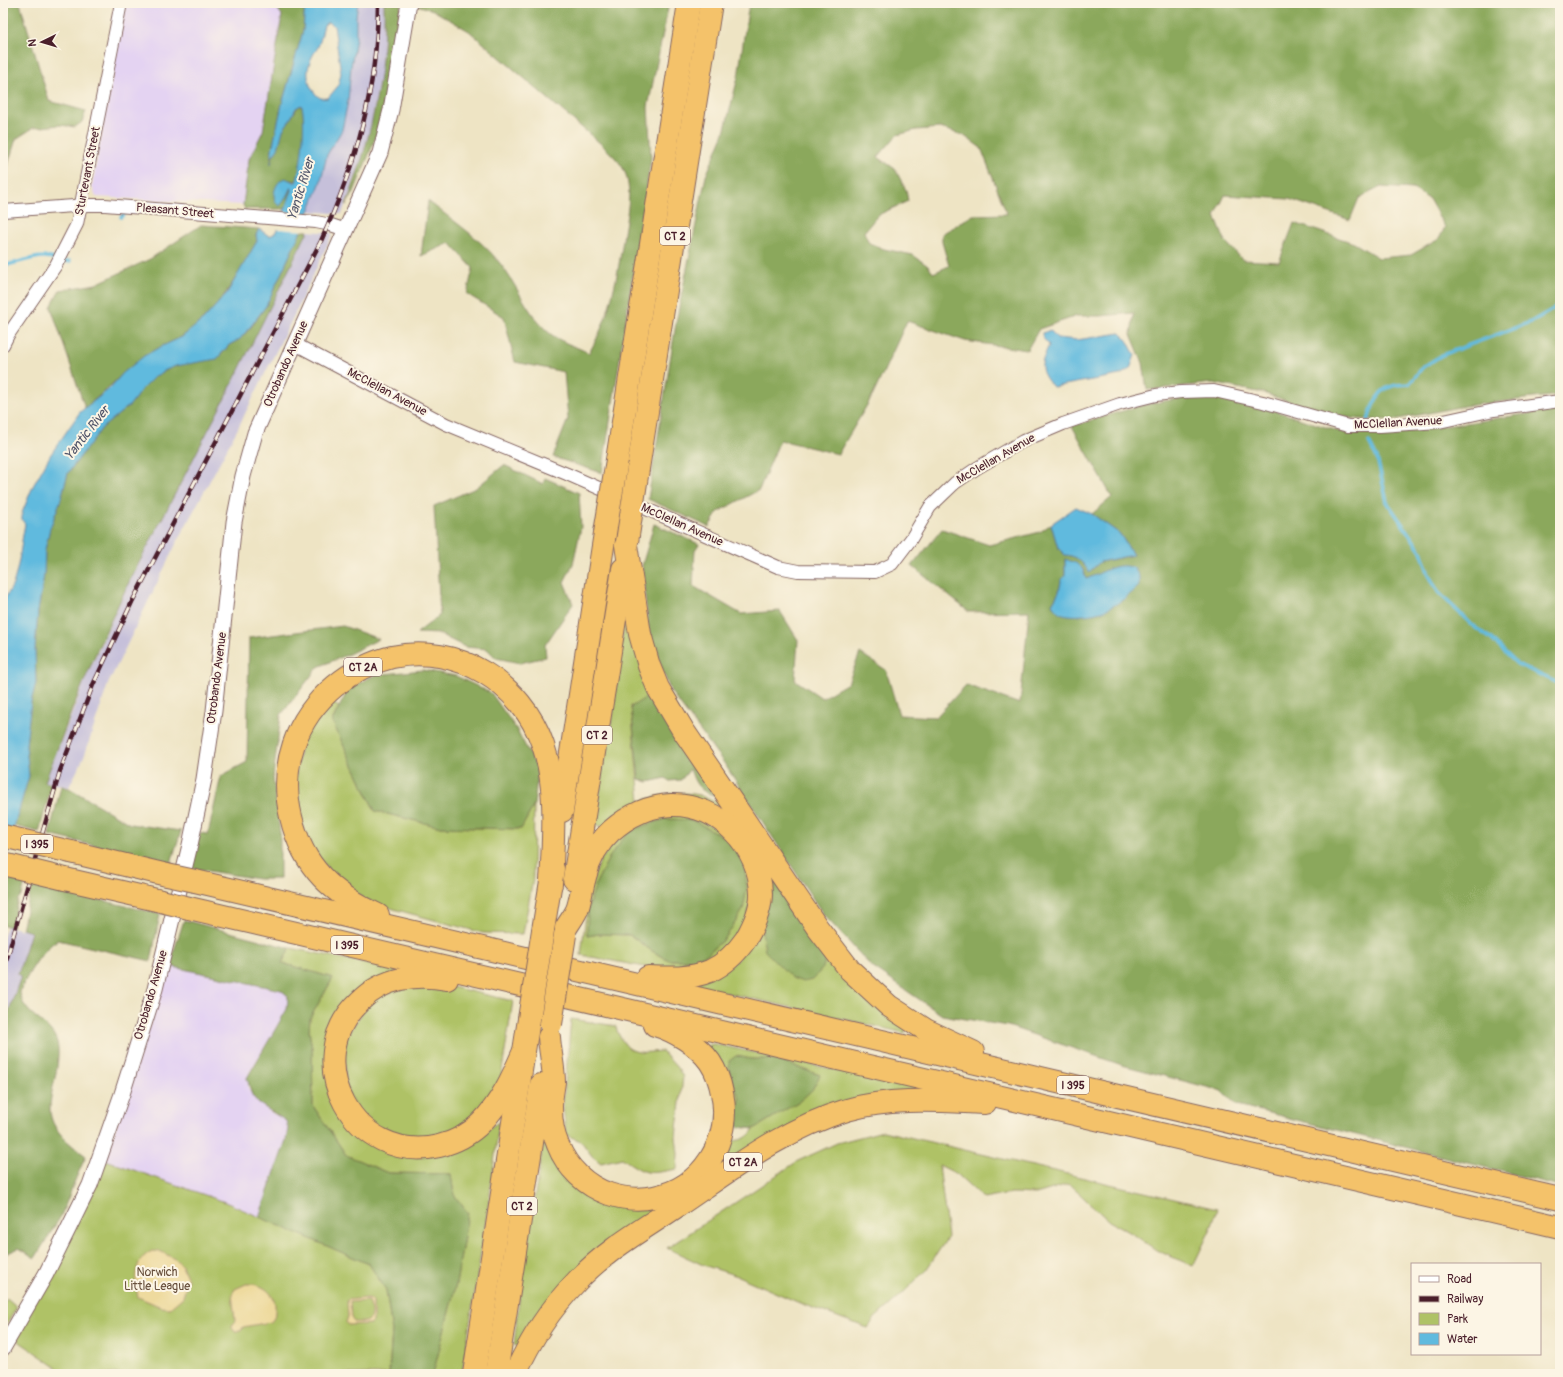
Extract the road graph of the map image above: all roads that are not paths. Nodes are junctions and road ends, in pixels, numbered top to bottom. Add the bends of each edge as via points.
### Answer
1 (121, 3) edge
2 (410, 3) edge
3 (689, 3) edge
4 (711, 3) edge
5 (82, 205) junction
6 (3, 211) edge
7 (346, 230) junction
8 (5, 338) edge
9 (295, 344) junction
10 (1560, 401) edge
11 (626, 544) junction
12 (3, 836) edge
13 (3, 864) edge
14 (550, 884) junction
15 (566, 931) junction
16 (420, 933) junction
17 (586, 972) junction
18 (504, 981) junction
19 (614, 1006) junction
20 (550, 1031) junction
21 (524, 1050) junction
22 (1028, 1075) junction
23 (1047, 1107) junction
24 (1560, 1199) edge
25 (1560, 1227) edge
26 (3, 1348) edge
27 (474, 1374) edge
28 (496, 1374) edge
29 (515, 1374) edge

1 - 5 street, Sturtevant Street
2 - 7 street, Otrobando Avenue via 391,110 380,153
3 - 14 highway, CT 2, bridge
4 - 11 highway, CT 2, bridge
5 - 6 street, Pleasant Street
5 - 7 street, Pleasant Street via 309,221
5 - 8 street, Sturtevant Street via 77,224 58,260
7 - 9 street, Otrobando Avenue
9 - 10 street, McClellan Avenue via 446,424 778,567 798,571 875,572 892,564 930,507 955,483 977,468 1023,441 1063,424 1120,404 1156,395 1214,392 1263,402 1348,426 1439,422 1494,410
9 - 26 street, Otrobando Avenue via 255,433 243,476 234,522 214,711 204,779 155,989 90,1185 46,1274
11 - 15 highway, CT 2
11 - 22 highway via 640,634 658,688 683,730 832,948 868,987 916,1025
12 - 16 highway, I 395, bridge
13 - 18 highway, I 395, bridge
14 - 16 highway, CT 2A via 553,832 550,772 539,734 523,706 493,677 460,661 417,654 391,657 370,664 331,690 311,710 300,728 288,767 290,813 296,835 307,857 336,891 368,910
14 - 21 highway, CT 2, bridge
15 - 17 highway via 578,908 589,864 601,842 623,822 644,811 676,805 690,807 723,821 745,844 760,882 759,909 747,938 724,963 701,974 677,978
15 - 20 highway, CT 2, bridge
16 - 17 highway, I 395
17 - 22 highway, I 395
18 - 19 highway, I 395
18 - 21 highway via 469,983 416,977 392,981 373,990 353,1008 339,1031 334,1056 336,1084 351,1114 372,1134 384,1142 400,1146 430,1148 458,1139 480,1124 503,1093
19 - 20 highway via 640,1020 671,1031 688,1042 707,1058 718,1078 724,1113 720,1138 709,1161 699,1173 673,1192 644,1199 618,1197 589,1184 571,1168 555,1136 551,1107 554,1082
19 - 23 highway, I 395
20 - 28 highway, CT 2
21 - 27 highway, CT 2
22 - 24 highway, I 395
23 - 25 highway, I 395
23 - 29 highway, CT 2A via 933,1100 889,1102 842,1112 790,1132 620,1245 588,1270 543,1322

